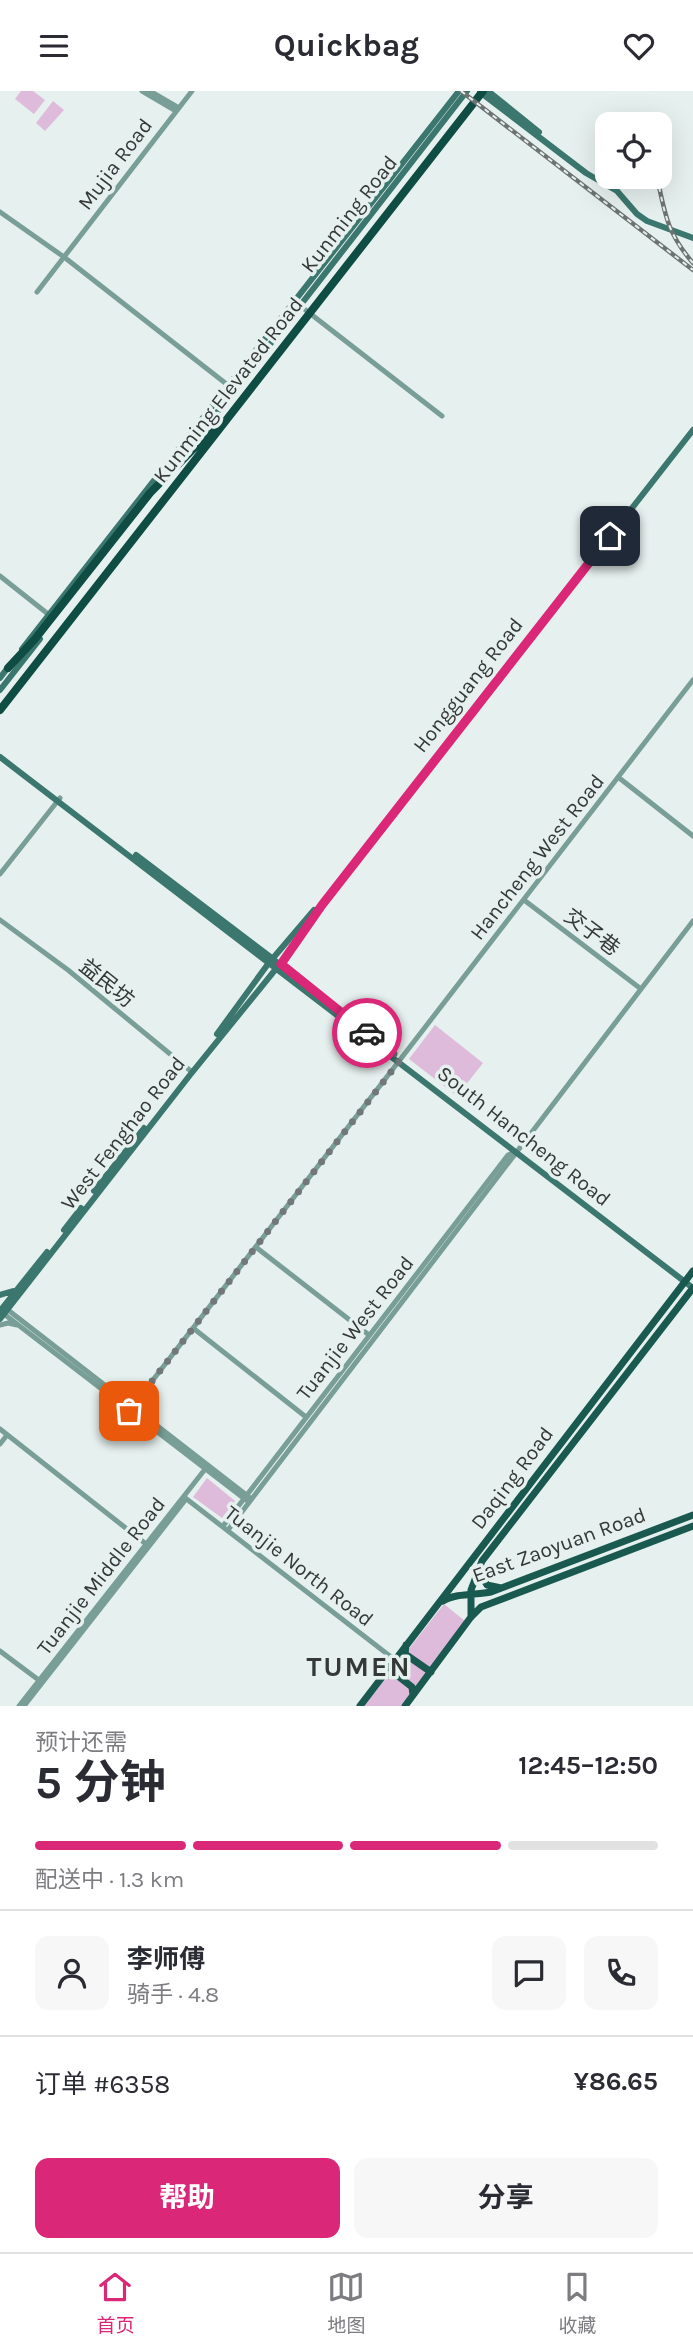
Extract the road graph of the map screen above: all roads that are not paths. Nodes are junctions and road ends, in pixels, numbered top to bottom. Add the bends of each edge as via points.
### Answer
1 (142, 91) edge
2 (150, 91) edge
3 (192, 91) edge
4 (459, 91) edge
5 (467, 91) edge
6 (482, 91) edge
7 (177, 110) junction
8 (0, 212) edge
9 (693, 236) edge
10 (64, 257) junction
11 (37, 292) dead end
12 (297, 303) junction
13 (229, 385) junction
14 (442, 417) dead end
15 (693, 427) edge
16 (211, 431) junction
17 (163, 501) junction
18 (0, 576) edge
19 (52, 613) junction
20 (8, 668) joint
21 (0, 678) edge
22 (693, 681) edge
23 (0, 690) edge
24 (0, 702) edge
25 (0, 710) edge
26 (0, 717) edge
27 (0, 754) edge
28 (618, 777) junction
29 (58, 799) junction
30 (693, 836) edge
31 (0, 874) edge
32 (524, 900) junction
33 (0, 920) edge
34 (693, 921) edge
35 (274, 964) junction
36 (641, 989) junction
37 (402, 1058) junction
38 (191, 1071) junction
39 (516, 1151) junction
40 (257, 1248) junction
41 (690, 1278) edge
42 (22, 1283) junction
43 (693, 1288) edge
44 (0, 1295) edge
45 (2, 1310) edge
46 (0, 1325) edge
47 (21, 1328) junction
48 (192, 1328) junction
49 (369, 1335) junction
50 (130, 1410) junction
51 (306, 1417) junction
52 (0, 1429) edge
53 (7, 1435) junction
54 (0, 1444) edge
55 (208, 1468) junction
56 (185, 1497) junction
57 (248, 1499) junction
58 (693, 1515) edge
59 (693, 1526) edge
60 (226, 1528) junction
61 (147, 1545) junction
62 (488, 1546) junction
63 (480, 1564) junction
64 (502, 1588) junction
65 (471, 1596) junction
66 (437, 1606) junction
67 (471, 1617) junction
68 (407, 1645) junction
69 (0, 1650) edge
70 (395, 1660) junction
71 (431, 1672) junction
72 (384, 1673) junction
73 (41, 1682) junction
74 (413, 1695) junction
75 (22, 1706) edge
76 (359, 1706) edge
77 (405, 1706) edge

1 - 7 street
2 - 7 street
3 - 7 street, Mujia Road
4 - 12 main road, Kunming Road
5 - 12 main road, Kunming Road
6 - 9 main road via 617,186 641,213
6 - 16 highway, Kunming Elevated Road
6 - 17 highway, Kunming Elevated Road
7 - 10 street, Mujia Road
8 - 10 street
10 - 11 street, Mujia Road
10 - 13 street
12 - 13 main road, Kunming Road
12 - 14 street
12 - 23 main road, Kunming Road
13 - 19 main road, Kunming Road
15 - 35 main road, Hongguang Road
16 - 19 highway via 150,493
16 - 24 highway, Kunming Elevated Road
17 - 25 highway, Kunming Elevated Road
17 - 26 highway via 132,548
18 - 19 street
19 - 20 highway
20 - 21 main road
22 - 28 street, Hancheng West Road
27 - 29 main road, South Hancheng Road
28 - 30 street
28 - 32 street, Hancheng West Road
29 - 31 street
29 - 35 main road, South Hancheng Road
32 - 36 street, 交子巷
32 - 37 street, Hancheng West Road
33 - 38 street, 益民坊
34 - 36 street, Tuanjie West Road
35 - 37 main road, South Hancheng Road
35 - 38 main road, West Fenghao Road
36 - 39 street, Tuanjie West Road
37 - 39 main road, South Hancheng Road
37 - 40 street, Hancheng West Road
38 - 42 main road, West Fenghao Road
38 - 45 main road, West Fenghao Road
39 - 41 main road, South Hancheng Road
39 - 49 street, Tuanjie West Road via 508,1155
39 - 57 street, Tuanjie West Road
40 - 48 street, Hancheng West Road
40 - 49 street
41 - 43 main road, South Hancheng Road
41 - 62 main road, Daqing Road
42 - 44 main road
42 - 45 main road, West Fenghao Road
43 - 62 main road, Daqing Road
45 - 47 street
45 - 50 street
46 - 47 street via 12,1323
47 - 50 street
48 - 50 street, Hancheng West Road
48 - 51 street
49 - 51 street, Tuanjie West Road
50 - 55 street
51 - 57 street, Tuanjie West Road
52 - 53 street
53 - 54 street
53 - 61 street
55 - 56 street, Tuanjie Middle Road
55 - 57 street
56 - 60 street, Tuanjie North Road
56 - 61 street, Tuanjie Middle Road
57 - 60 street, Tuanjie West Road
58 - 64 main road, East Zaoyuan Road
59 - 67 main road, East Zaoyuan Road via 492,1602
60 - 70 street, Tuanjie North Road
61 - 73 street, Tuanjie Middle Road
62 - 63 main road, Daqing Road
62 - 66 main road, Daqing Road
63 - 64 main road via 487,1585
63 - 65 main road, Daqing Road
64 - 65 main road, East Zaoyuan Road
65 - 66 main road, East Zaoyuan Road via 449,1597
65 - 67 main road, Daqing Road
66 - 68 main road, Daqing Road
67 - 71 main road
68 - 70 main road, Daqing Road
68 - 71 main road via 405,1654
69 - 73 street
70 - 72 main road, Daqing Road
71 - 74 main road
72 - 74 main road via 398,1676 412,1687
72 - 76 main road, Daqing Road
73 - 75 street, Tuanjie Middle Road
74 - 77 main road

